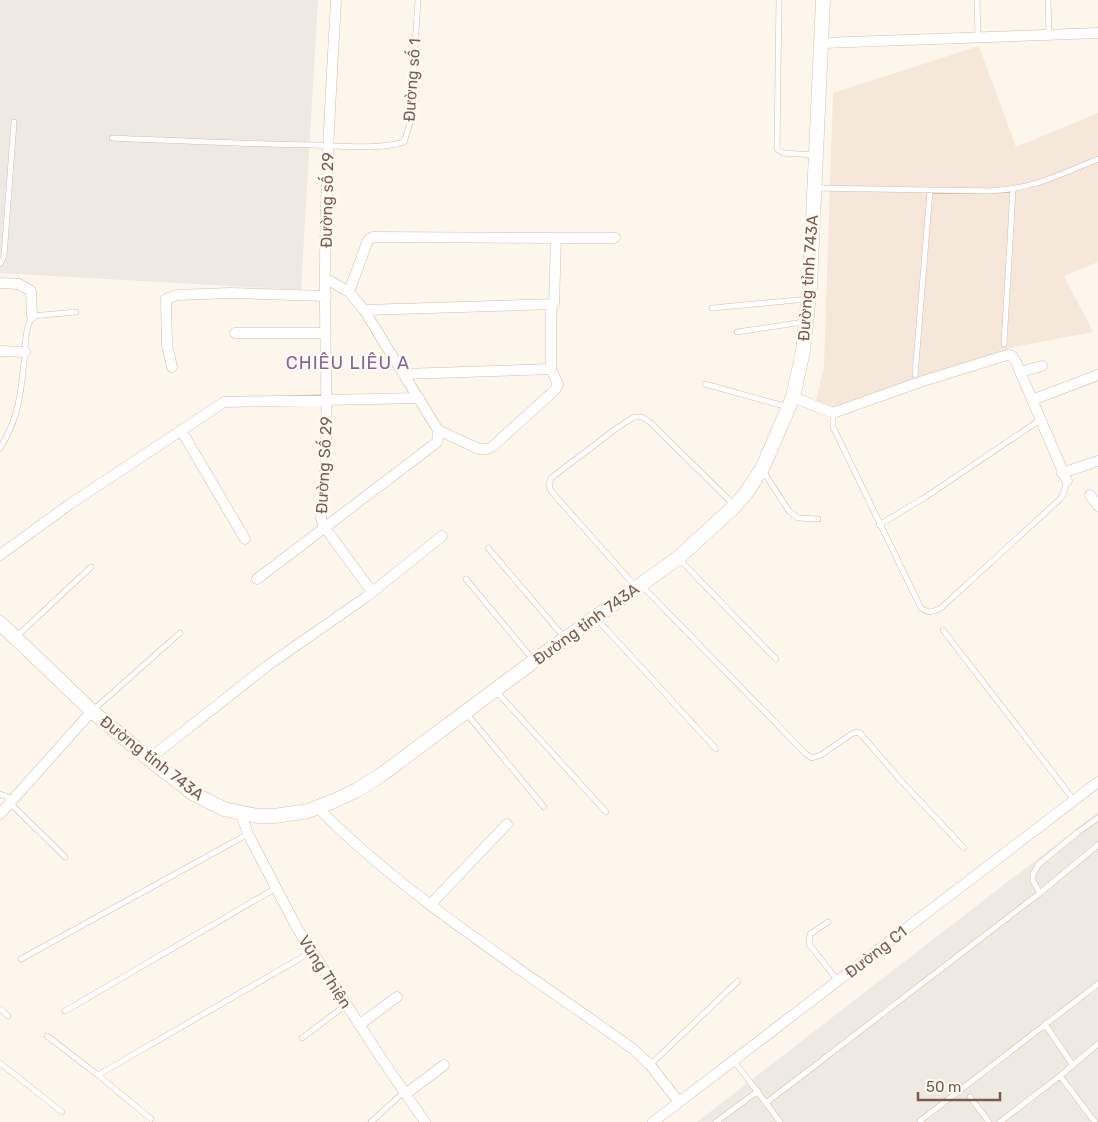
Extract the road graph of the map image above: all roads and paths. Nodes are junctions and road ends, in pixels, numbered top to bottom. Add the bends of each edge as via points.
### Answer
1 (336, 0) edge
2 (418, 0) edge
3 (779, 0) edge
4 (824, 0) edge
5 (977, 0) edge
6 (1048, 0) edge
7 (1098, 33) edge
8 (1049, 35) junction
9 (978, 37) junction
10 (822, 43) junction
11 (14, 122) dead end
12 (112, 138) dead end
13 (328, 146) junction
14 (816, 156) junction
15 (1098, 159) edge
16 (814, 188) junction
17 (1013, 190) junction
18 (930, 191) junction
19 (556, 238) junction
20 (615, 238) dead end
21 (0, 264) edge
22 (325, 278) junction
23 (0, 283) edge
24 (349, 292) junction
25 (326, 296) junction
26 (809, 298) junction
27 (551, 304) junction
28 (712, 308) dead end
29 (364, 310) junction
30 (76, 312) dead end
31 (32, 316) junction
32 (807, 321) junction
33 (235, 332) dead end
34 (737, 332) dead end
35 (326, 333) junction
36 (1004, 344) dead end
37 (0, 351) edge
38 (25, 352) junction
39 (1042, 366) dead end
40 (172, 367) dead end
41 (551, 369) junction
42 (1020, 372) junction
43 (403, 374) junction
44 (915, 375) dead end
45 (1098, 375) edge
46 (706, 384) dead end
47 (419, 398) junction
48 (327, 400) junction
49 (1032, 400) junction
50 (791, 402) junction
51 (833, 413) junction
52 (1040, 420) junction
53 (181, 430) junction
54 (438, 430) junction
55 (0, 448) edge
56 (1098, 461) edge
57 (762, 469) junction
58 (1065, 477) junction
59 (1090, 495) dead end
60 (735, 506) junction
61 (1098, 506) edge
62 (818, 520) dead end
63 (879, 524) junction
64 (326, 528) junction
65 (442, 536) dead end
66 (245, 539) dead end
67 (488, 548) dead end
68 (0, 556) edge
69 (678, 558) junction
70 (91, 567) dead end
71 (257, 579) dead end
72 (466, 579) dead end
73 (639, 586) junction
74 (372, 592) junction
75 (595, 617) junction
76 (0, 623) edge
77 (942, 630) dead end
78 (180, 633) dead end
79 (15, 637) junction
80 (565, 639) junction
81 (776, 659) dead end
82 (534, 661) junction
83 (495, 691) junction
84 (92, 711) junction
85 (466, 712) junction
86 (716, 749) dead end
87 (149, 759) junction
88 (1098, 782) edge
89 (0, 794) edge
90 (1073, 799) junction
91 (11, 801) junction
92 (544, 807) dead end
93 (318, 808) junction
94 (606, 812) dead end
95 (0, 814) edge
96 (241, 814) junction
97 (1098, 818) edge
98 (507, 824) dead end
99 (248, 834) junction
100 (1098, 846) edge
101 (964, 848) dead end
102 (65, 857) dead end
103 (276, 888) junction
104 (1040, 893) junction
105 (430, 904) junction
106 (828, 922) dead end
107 (311, 952) junction
108 (21, 959) dead end
109 (738, 981) dead end
110 (838, 981) junction
111 (1098, 984) edge
112 (397, 997) dead end
113 (346, 1005) junction
114 (0, 1009) edge
115 (65, 1011) dead end
116 (8, 1016) dead end
117 (1045, 1024) junction
118 (359, 1025) junction
119 (47, 1036) dead end
120 (302, 1038) dead end
121 (1098, 1044) edge
122 (733, 1060) junction
123 (2, 1064) edge
124 (1072, 1064) junction
125 (444, 1065) dead end
126 (650, 1065) junction
127 (0, 1072) edge
128 (98, 1075) junction
129 (1060, 1076) junction
130 (758, 1091) junction
131 (406, 1092) junction
132 (970, 1097) dead end
133 (679, 1102) junction
134 (766, 1103) junction
135 (62, 1112) dead end
136 (151, 1119) dead end
137 (920, 1121) edge
138 (371, 1122) edge
139 (425, 1122) edge
140 (652, 1122) edge
141 (716, 1122) edge
142 (780, 1122) edge
143 (989, 1122) edge
144 (1000, 1122) edge
145 (1095, 1122) edge

1 - 13 street, Đường số 29
2 - 13 lane, Đường số 1 via 410,123 404,142 391,146
3 - 14 lane via 778,149 783,153
4 - 10 main road, Đường tỉnh 743A
5 - 9 lane
6 - 8 lane
7 - 8 street
8 - 9 street
9 - 10 street
10 - 14 main road, Đường tỉnh 743A
11 - 21 lane via 4,256
12 - 13 lane
13 - 22 street, Đường số 29
14 - 16 main road, Đường tỉnh 743A
15 - 17 lane via 1051,179
16 - 18 lane
16 - 26 main road, Đường tỉnh 743A
17 - 18 lane
17 - 36 lane
18 - 44 lane
19 - 20 street
19 - 24 street via 373,237 368,240
19 - 27 street via 555,303
22 - 24 street
22 - 25 street, Đường số 29
23 - 31 street via 19,284 31,291
24 - 29 street
25 - 35 street, Đường số 29
25 - 40 street via 230,293 177,294 166,299 167,344
26 - 28 lane
26 - 32 main road, Đường tỉnh 743A
27 - 29 street
27 - 41 street
29 - 43 street
30 - 31 lane
31 - 38 lane via 26,329
32 - 34 lane
32 - 50 main road, Đường tỉnh 743A
33 - 35 street
35 - 48 street, Đường số 29
37 - 38 street
38 - 55 lane via 20,399 10,432
39 - 42 street
41 - 43 street
41 - 54 street via 558,384 555,390 493,446 479,448
42 - 49 street
42 - 51 street via 1012,356 1007,355
43 - 47 street
45 - 49 street
46 - 50 lane
47 - 48 street
47 - 54 street
48 - 53 street via 224,402
48 - 64 street, Đường Số 29 via 326,480 321,518
49 - 52 street
50 - 51 street
50 - 57 main road, Đường tỉnh 743A
51 - 63 lane via 833,427
52 - 58 street
52 - 63 lane via 924,498
53 - 66 street
53 - 68 street via 70,504
54 - 64 street via 436,443
56 - 58 street
57 - 60 main road, Đường tỉnh 743A
57 - 62 lane via 798,518
58 - 63 lane via 1063,495 1059,500 933,612 921,608
59 - 61 street
60 - 69 main road, Đường tỉnh 743A
60 - 73 lane via 651,422 642,417 634,417 617,428 551,478 549,485 552,491
64 - 71 street
64 - 74 street, Đường số 29
65 - 74 street
67 - 80 lane
69 - 73 main road, Đường tỉnh 743A
69 - 81 lane
70 - 79 lane
72 - 82 lane
73 - 75 main road, Đường tỉnh 743A
73 - 101 lane via 806,754 812,758 821,755 860,732
74 - 87 street via 268,666
75 - 80 main road, Đường tỉnh 743A
75 - 86 lane
76 - 79 main road, Đường tỉnh 743A
77 - 90 lane
78 - 84 lane
79 - 84 main road, Đường tỉnh 743A
80 - 82 main road, Đường tỉnh 743A
82 - 83 main road, Đường tỉnh 743A
83 - 85 main road, Đường tỉnh 743A
83 - 94 lane
84 - 87 main road, Đường tỉnh 743A
84 - 91 street
85 - 92 lane
85 - 93 main road, Đường tỉnh 743A via 381,775
87 - 96 main road, Đường tỉnh 743A via 194,794
88 - 90 street, Đường C1
89 - 91 lane
90 - 110 street, Đường C1
91 - 95 street
91 - 102 lane
93 - 96 main road, Đường tỉnh 743A via 274,816
93 - 105 street via 357,845
96 - 99 street, Vũng Thiện
97 - 104 lane via 1038,865 1032,881
98 - 105 street
99 - 103 street, Vũng Thiện
99 - 108 lane
100 - 104 lane
103 - 107 street, Vũng Thiện
103 - 115 lane
104 - 134 lane
105 - 126 street via 633,1049
106 - 110 lane via 810,934 809,944
107 - 113 street, Vũng Thiện
107 - 128 lane
109 - 126 lane
110 - 122 street, Đường C1
111 - 117 lane
112 - 118 street
113 - 118 street, Vũng Thiện
113 - 120 lane
114 - 116 lane
117 - 124 lane
117 - 137 lane
118 - 131 street, Vũng Thiện
119 - 128 lane
121 - 124 lane
122 - 130 lane
122 - 133 street, Đường C1
123 - 127 lane
123 - 135 lane
124 - 129 lane
125 - 131 street
126 - 133 street
128 - 136 lane
129 - 144 lane
129 - 145 lane
130 - 134 lane
130 - 141 lane
131 - 138 lane
131 - 139 street, Vũng Thiện
132 - 143 lane
133 - 140 street, Đường C1
134 - 142 lane

